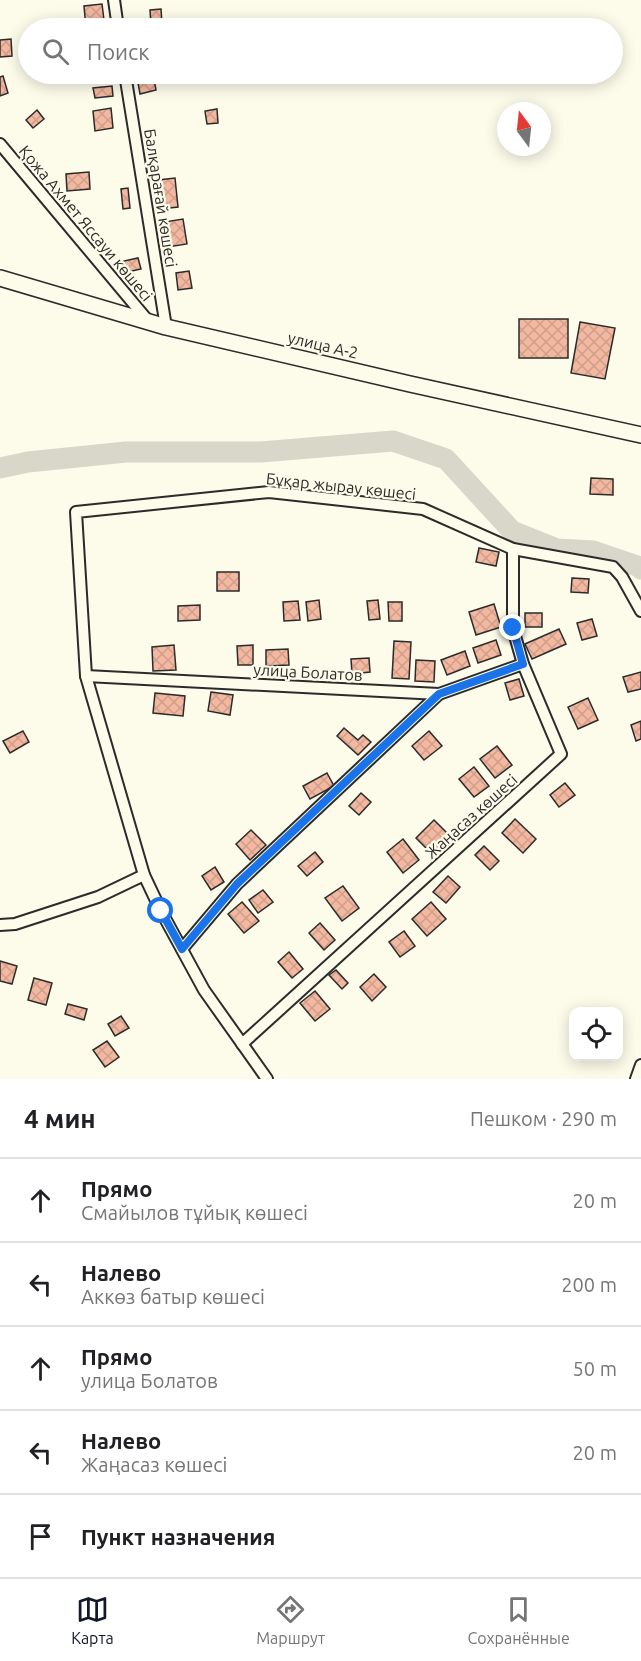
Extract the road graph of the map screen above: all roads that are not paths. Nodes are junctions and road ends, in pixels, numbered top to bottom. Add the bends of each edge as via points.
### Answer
1 (114, 0) edge
2 (117, 18) edge
3 (127, 84) edge
4 (0, 144) edge
5 (0, 278) edge
6 (150, 322) junction
7 (166, 327) junction
8 (641, 435) edge
9 (513, 549) junction
10 (641, 611) edge
11 (523, 664) junction
12 (86, 676) junction
13 (439, 694) junction
14 (144, 875) junction
15 (0, 924) edge
16 (182, 949) junction
17 (242, 1044) junction
18 (641, 1065) edge
19 (267, 1079) edge
20 (636, 1079) edge

1 - 2 street
3 - 7 street, Балқарағай көшесі
4 - 6 street, Қожа Ахмет Яссауи көшесі
5 - 6 main road, улица А-2
6 - 7 main road, улица А-2
7 - 8 main road, улица А-2
9 - 10 street, Бұқар жырау көшесі via 613,567
9 - 11 street, Жаңасаз көшесі via 513,628
9 - 12 street, Бұқар жырау көшесі via 423,510 269,492 76,512
11 - 13 street, улица Болатов
11 - 17 street, Жаңасаз көшесі via 561,754
12 - 13 street, улица Болатов
12 - 14 street
13 - 16 street via 237,884
14 - 15 street via 98,897 15,924
14 - 16 street
16 - 17 street via 204,990
17 - 19 street
18 - 20 street

